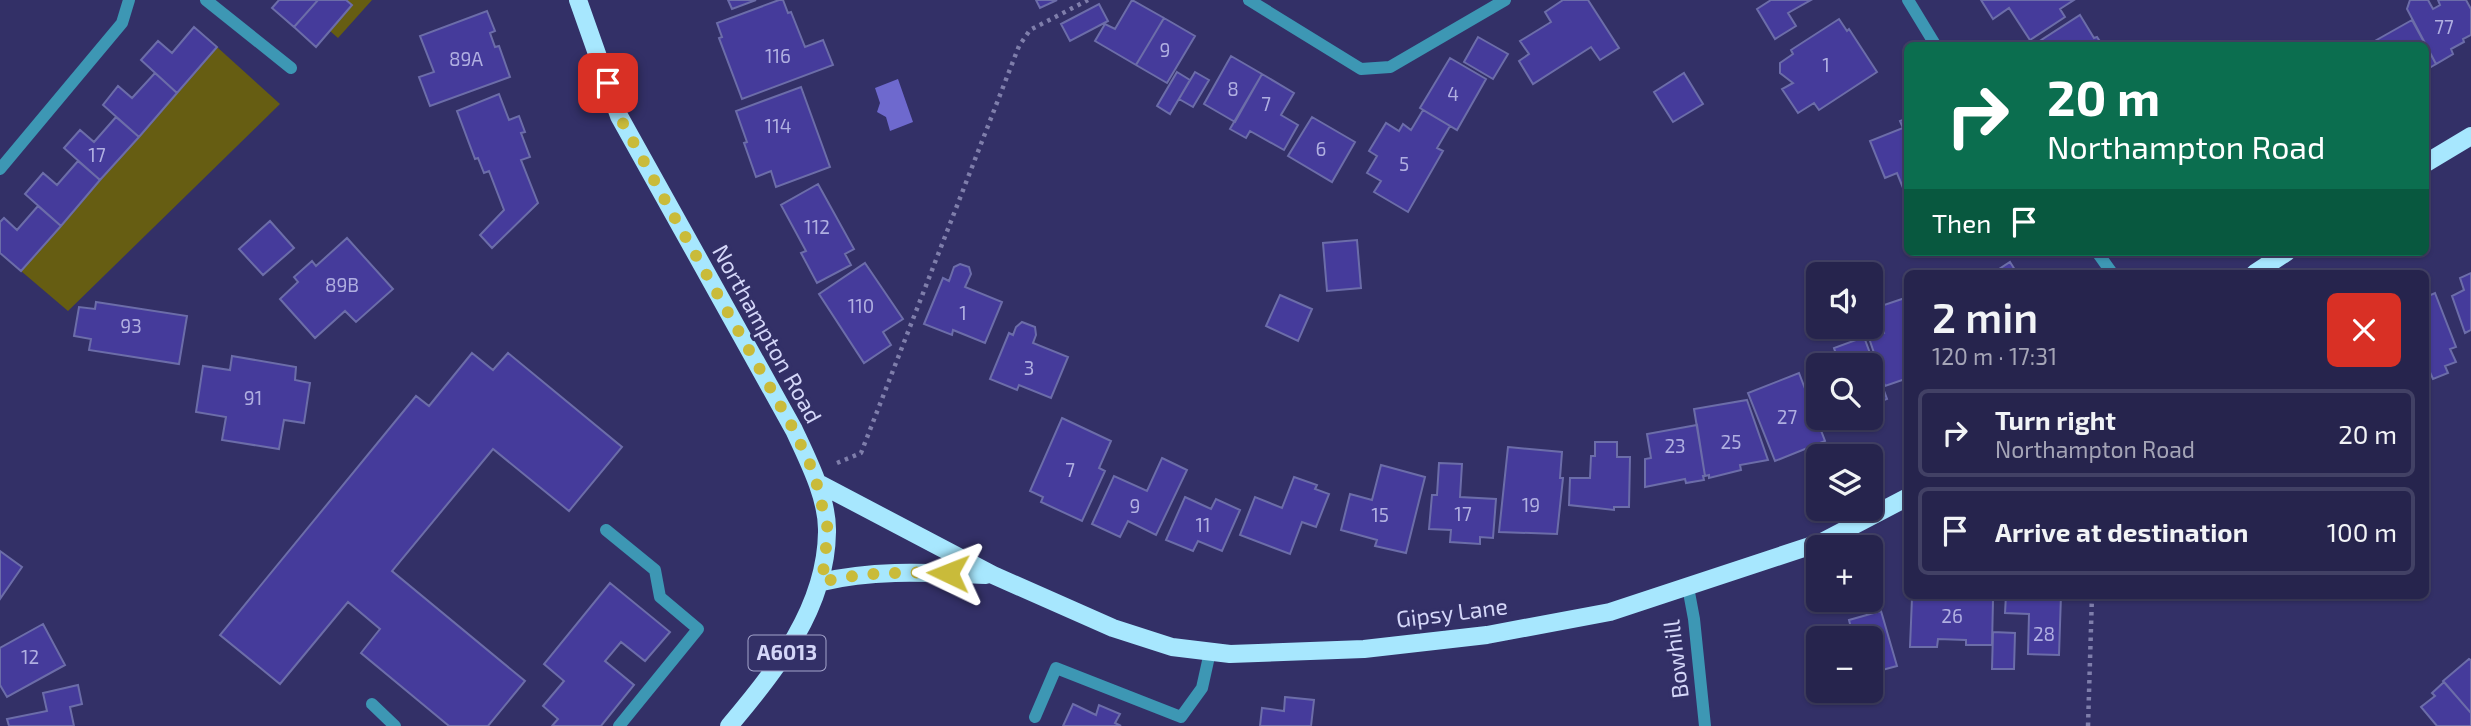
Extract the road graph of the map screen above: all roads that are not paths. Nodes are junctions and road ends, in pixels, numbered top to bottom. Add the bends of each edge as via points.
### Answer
1 (129, 0) edge
2 (206, 0) edge
3 (578, 0) edge
4 (1249, 0) edge
5 (1505, 0) edge
6 (1908, 0) edge
7 (1934, 42) edge
8 (291, 68) dead end
9 (2471, 136) edge
10 (2429, 161) edge
11 (0, 169) edge
12 (2281, 256) edge
13 (2260, 270) edge
14 (816, 478) junction
15 (1904, 499) edge
16 (606, 530) dead end
17 (993, 575) junction
18 (822, 582) junction
19 (1688, 587) junction
20 (1210, 652) junction
21 (372, 704) dead end
22 (1035, 717) dead end
23 (395, 726) edge
24 (619, 726) edge
25 (729, 726) edge
26 (1705, 726) edge

1 - 11 street via 122,23
2 - 8 street
3 - 14 main road, Northampton Road / A6013 via 619,116 794,430
4 - 5 street via 1361,69 1390,68
6 - 7 street
9 - 10 main road
12 - 13 main road
14 - 17 main road, Gipsy Lane
14 - 18 main road, Northampton Road / A6013 via 828,530
15 - 19 main road, Gipsy Lane via 1822,542
16 - 24 street via 655,570 660,597 698,629
17 - 18 main road, Gipsy Lane via 902,572
17 - 20 main road, Gipsy Lane via 1113,628 1172,647
18 - 25 main road, Northampton Road / A6013 via 791,647
19 - 20 main road, Gipsy Lane via 1610,612 1487,635 1364,649
19 - 26 street, Bowhill
20 - 22 street via 1202,688 1181,717 1056,668
21 - 23 street

